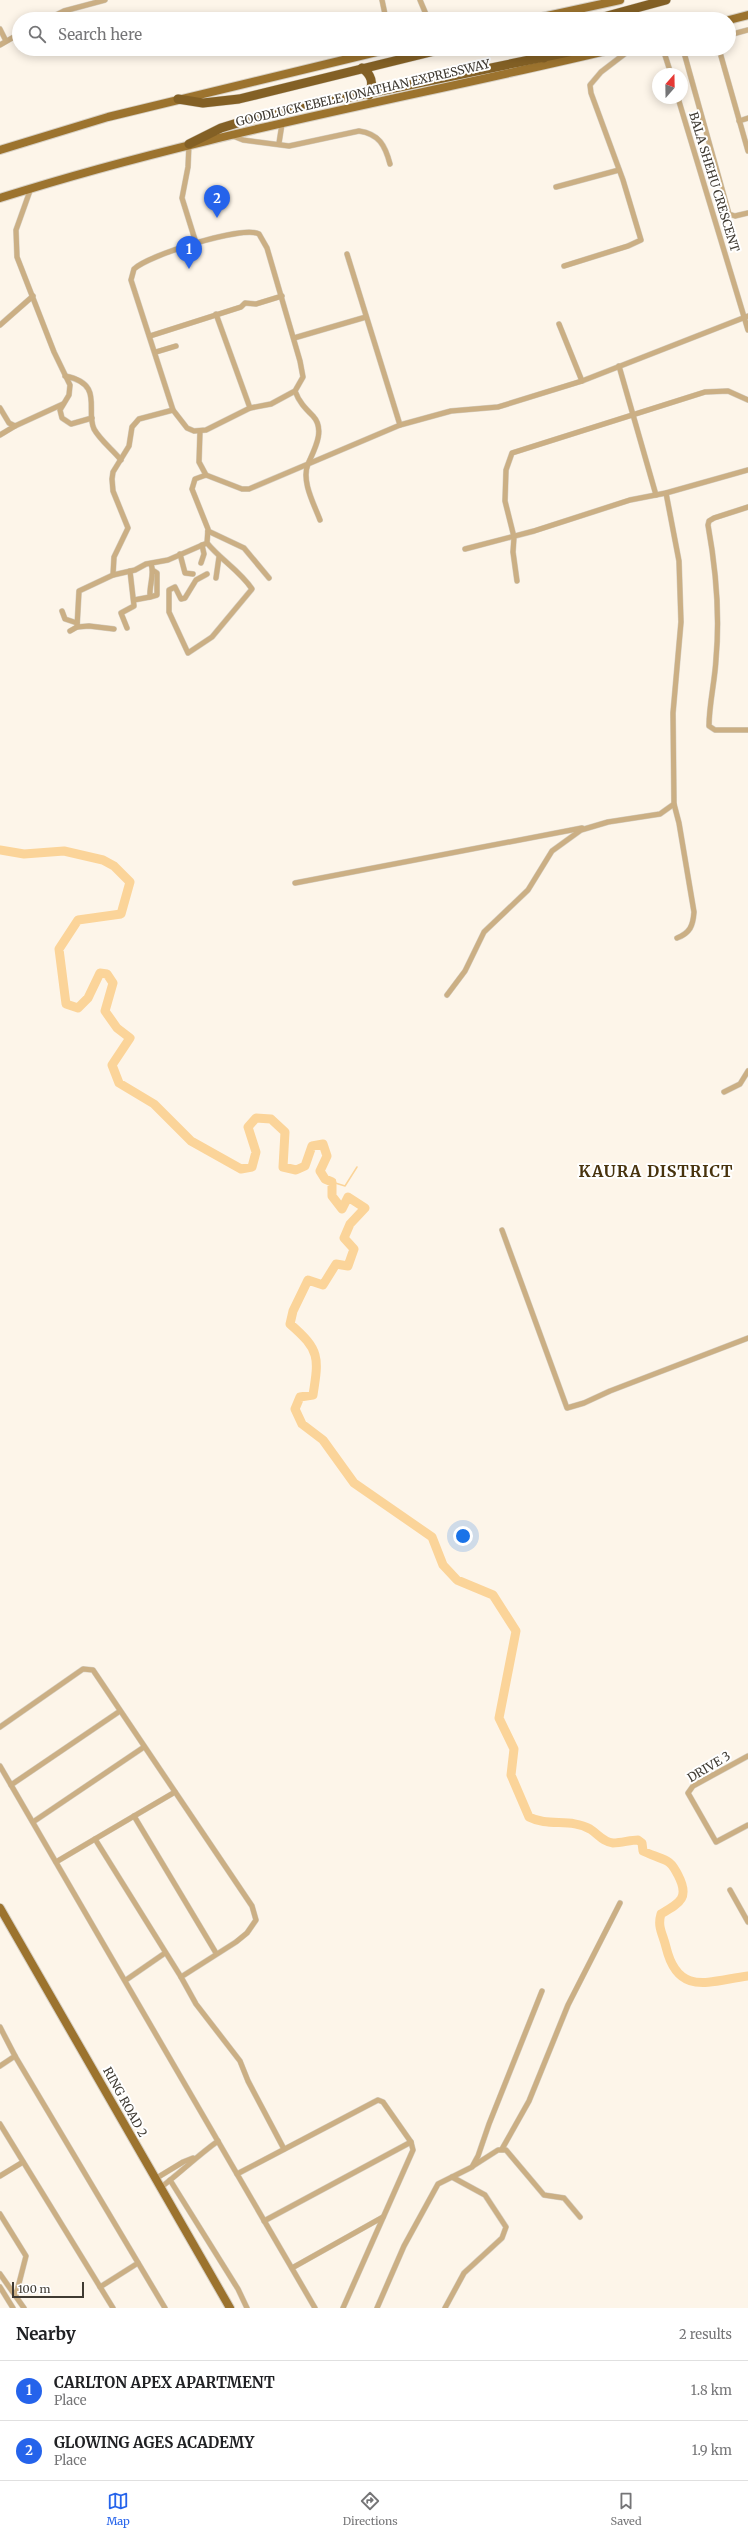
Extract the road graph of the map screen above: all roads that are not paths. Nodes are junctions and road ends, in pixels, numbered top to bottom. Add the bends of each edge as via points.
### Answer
1 (105, 0) edge
2 (382, 0) edge
3 (420, 0) edge
4 (620, 0) edge
5 (666, 0) edge
6 (60, 12) edge
7 (385, 12) edge
8 (425, 12) edge
9 (565, 12) edge
10 (622, 12) edge
11 (748, 15) edge
12 (736, 18) edge
13 (0, 29) edge
14 (748, 30) edge
15 (736, 34) edge
16 (12, 38) edge
17 (6, 41) junction
18 (0, 45) edge
19 (359, 56) edge
20 (413, 56) edge
21 (540, 56) edge
22 (550, 56) edge
23 (583, 56) edge
24 (622, 56) edge
25 (665, 56) edge
26 (686, 56) edge
27 (720, 56) edge
28 (544, 58) junction
29 (362, 68) junction
30 (669, 68) edge
31 (369, 95) junction
32 (178, 99) junction
33 (680, 104) edge
34 (748, 118) edge
35 (739, 121) junction
36 (282, 124) junction
37 (232, 135) junction
38 (279, 143) junction
39 (189, 144) junction
40 (0, 150) edge
41 (748, 151) edge
42 (390, 164) dead end
43 (619, 170) junction
44 (556, 187) dead end
45 (31, 188) junction
46 (0, 198) edge
47 (748, 213) edge
48 (196, 243) junction
49 (347, 254) dead end
50 (564, 266) dead end
51 (33, 296) junction
52 (282, 296) junction
53 (216, 314) junction
54 (366, 317) junction
55 (746, 317) edge
56 (559, 324) dead end
57 (0, 325) edge
58 (748, 330) edge
59 (150, 336) junction
60 (294, 338) junction
61 (176, 346) dead end
62 (156, 352) junction
63 (619, 366) junction
64 (65, 376) junction
65 (582, 381) junction
66 (295, 391) junction
67 (748, 400) edge
68 (63, 404) junction
69 (0, 408) edge
70 (250, 408) junction
71 (173, 410) junction
72 (633, 414) junction
73 (92, 418) junction
74 (400, 425) junction
75 (16, 426) junction
76 (200, 431) junction
77 (0, 435) edge
78 (121, 460) junction
79 (308, 464) junction
80 (748, 470) edge
81 (206, 474) junction
82 (666, 493) junction
83 (656, 495) junction
84 (748, 507) edge
85 (320, 520) dead end
86 (208, 531) junction
87 (514, 537) junction
88 (205, 544) junction
89 (465, 549) dead end
90 (180, 554) junction
91 (219, 558) junction
92 (201, 563) dead end
93 (151, 564) junction
94 (130, 571) junction
95 (113, 574) junction
96 (193, 574) dead end
97 (207, 574) dead end
98 (216, 578) dead end
99 (269, 578) dead end
100 (517, 581) dead end
101 (134, 600) junction
102 (62, 611) dead end
103 (77, 625) junction
104 (127, 628) dead end
105 (114, 629) dead end
106 (70, 631) dead end
107 (748, 730) edge
108 (674, 804) junction
109 (589, 827) junction
110 (295, 883) dead end
111 (677, 938) dead end
112 (447, 995) dead end
113 (748, 1071) edge
114 (724, 1092) dead end
115 (502, 1230) dead end
116 (748, 1338) edge
117 (120, 1711) junction
118 (0, 1727) edge
119 (144, 1747) junction
120 (748, 1756) edge
121 (0, 1766) edge
122 (11, 1785) junction
123 (175, 1792) junction
124 (134, 1816) junction
125 (33, 1822) junction
126 (748, 1825) edge
127 (94, 1840) junction
128 (56, 1862) junction
129 (730, 1890) dead end
130 (620, 1903) dead end
131 (0, 1908) edge
132 (748, 1922) edge
133 (165, 1953) junction
134 (216, 1953) junction
135 (181, 1977) junction
136 (126, 1980) junction
137 (542, 1991) dead end
138 (0, 2027) edge
139 (15, 2056) junction
140 (0, 2066) edge
141 (0, 2124) edge
142 (218, 2141) junction
143 (411, 2142) junction
144 (284, 2149) junction
145 (502, 2149) junction
146 (194, 2158) junction
147 (23, 2162) junction
148 (472, 2167) junction
149 (238, 2174) junction
150 (0, 2176) edge
151 (452, 2177) junction
152 (154, 2180) junction
153 (170, 2180) junction
154 (160, 2188) junction
155 (0, 2214) edge
156 (383, 2217) junction
157 (580, 2217) dead end
158 (264, 2221) junction
159 (138, 2263) junction
160 (292, 2268) junction
161 (1, 2276) edge
162 (0, 2287) edge
163 (100, 2287) junction
164 (16, 2296) junction
165 (13, 2308) edge
166 (24, 2308) edge
167 (113, 2308) edge
168 (165, 2308) edge
169 (230, 2308) edge
170 (247, 2308) edge
171 (315, 2308) edge
172 (343, 2308) edge
173 (377, 2308) edge
174 (445, 2308) edge

1 - 6 street
2 - 7 street
3 - 8 street
4 - 9 main road
5 - 10 highway
11 - 12 main road
13 - 17 street
14 - 15 street
16 - 17 street
17 - 18 street
19 - 32 main road, GOODLUCK EBELE JONATHAN EXPRESSWAY
20 - 29 highway, GOODLUCK EBELE JONATHAN EXPRESSWAY
21 - 28 highway
22 - 28 highway, GOODLUCK EBELE JONATHAN EXPRESSWAY
23 - 36 main road, GOODLUCK EBELE JONATHAN EXPRESSWAY
24 - 43 street via 601,72 590,85
25 - 30 street
26 - 47 street via 729,214 735,216
27 - 35 street
28 - 31 highway, GOODLUCK EBELE JONATHAN EXPRESSWAY
29 - 31 highway via 371,77
29 - 32 highway, GOODLUCK EBELE JONATHAN EXPRESSWAY via 226,102 203,103
31 - 39 highway, GOODLUCK EBELE JONATHAN EXPRESSWAY via 263,115 220,128
32 - 40 main road, GOODLUCK EBELE JONATHAN EXPRESSWAY
33 - 55 street, BALA SHEHU CRESCENT
34 - 35 street
35 - 41 street
36 - 37 main road, GOODLUCK EBELE JONATHAN EXPRESSWAY
36 - 38 street
37 - 38 street via 243,140
37 - 39 main road, GOODLUCK EBELE JONATHAN EXPRESSWAY
38 - 42 street via 289,146 301,145 359,131 370,132 382,141
39 - 45 main road, GOODLUCK EBELE JONATHAN EXPRESSWAY
39 - 48 street via 182,198
43 - 44 street
43 - 50 street via 641,240
45 - 46 main road, GOODLUCK EBELE JONATHAN EXPRESSWAY
45 - 51 street via 15,236 17,257
48 - 52 street via 249,231 258,233 267,248
48 - 59 street via 143,261 132,272 132,280
49 - 54 street
51 - 57 street
51 - 64 street
52 - 53 street via 256,304 245,303 241,307
52 - 60 street
53 - 59 street
53 - 70 street
54 - 60 street
54 - 74 street
55 - 58 street, BALA SHEHU CRESCENT
55 - 63 street
56 - 65 street
59 - 62 street
60 - 66 street via 303,377
61 - 62 street
62 - 71 street
63 - 65 street
63 - 72 street
64 - 68 street via 71,390
64 - 73 street via 76,380 89,391 93,401
65 - 74 street via 498,407 451,411
66 - 70 street via 271,404
66 - 79 street via 303,407 319,426 316,445
67 - 72 street via 736,394 713,390
68 - 73 street via 61,413 65,422 71,424
68 - 75 street
69 - 75 street via 9,423
70 - 76 street
71 - 76 street via 187,428
71 - 78 street via 139,419 135,423
72 - 83 street
72 - 87 street via 512,453 506,470 505,501
73 - 78 street via 94,429
74 - 79 street
75 - 77 street
76 - 81 street via 199,462
78 - 95 street via 112,479 113,491 128,528 114,557
79 - 81 street via 249,490
79 - 85 street via 305,471 306,479
80 - 82 street
81 - 86 street via 195,479 192,489
82 - 83 street
82 - 108 street via 679,562 681,622 674,698
83 - 87 street via 630,500
84 - 107 street via 714,518 708,525 717,613 717,657 710,726 715,730
86 - 88 street
86 - 99 street via 244,548
87 - 89 street
87 - 100 street
88 - 90 street
88 - 91 street
88 - 92 street
90 - 93 street
90 - 96 street via 185,573
91 - 97 street via 246,580 252,589 212,637 188,653 169,612 169,590 175,587 181,599 185,598 196,580
91 - 98 street
93 - 94 street
93 - 101 street via 158,578 157,595
94 - 95 street
94 - 101 street
95 - 103 street via 79,591
101 - 104 street via 134,606 120,613
102 - 103 street via 65,619
103 - 105 street via 104,630
103 - 106 street
108 - 109 street via 660,814
108 - 111 street via 694,912 692,926 688,932
109 - 110 street
109 - 112 street via 552,851 522,897 484,932 464,971
113 - 114 street via 740,1084
115 - 116 street via 567,1408
117 - 118 street via 93,1670 83,1669
117 - 119 street
117 - 122 street
119 - 123 street
119 - 125 street
120 - 126 street, DRIVE 3 via 689,1791 689,1797 716,1842
121 - 122 street
122 - 125 street
123 - 124 street
123 - 134 street via 257,1916 254,1926 247,1933
124 - 127 street
124 - 134 street
125 - 128 street
127 - 128 street
127 - 133 street
128 - 136 street
129 - 132 street
130 - 145 street via 568,2005 529,2101
131 - 152 main road, RING ROAD 2
133 - 135 street
133 - 136 street
134 - 135 street
135 - 144 street via 196,2004 240,2061
136 - 142 street
137 - 148 street
138 - 139 street
139 - 140 street
139 - 159 street
141 - 147 street
142 - 146 street
142 - 149 street
143 - 144 street via 383,2102 378,2100
143 - 156 street via 413,2152
143 - 158 street
144 - 149 street
145 - 148 street
145 - 157 street via 506,2150 544,2195 564,2198
146 - 152 street
146 - 153 street via 185,2169
147 - 150 street
147 - 163 street
148 - 151 street
149 - 158 street
151 - 173 street via 438,2184 404,2246
151 - 174 street via 485,2195 506,2227 502,2238 464,2273
152 - 154 main road, RING ROAD 2
153 - 154 street
153 - 170 street via 238,2289
154 - 169 main road, RING ROAD 2
155 - 164 street via 26,2256
156 - 160 street
156 - 172 street
158 - 160 street
159 - 163 street
159 - 168 street
160 - 171 street
161 - 164 street
162 - 165 street
163 - 167 street
164 - 166 street

